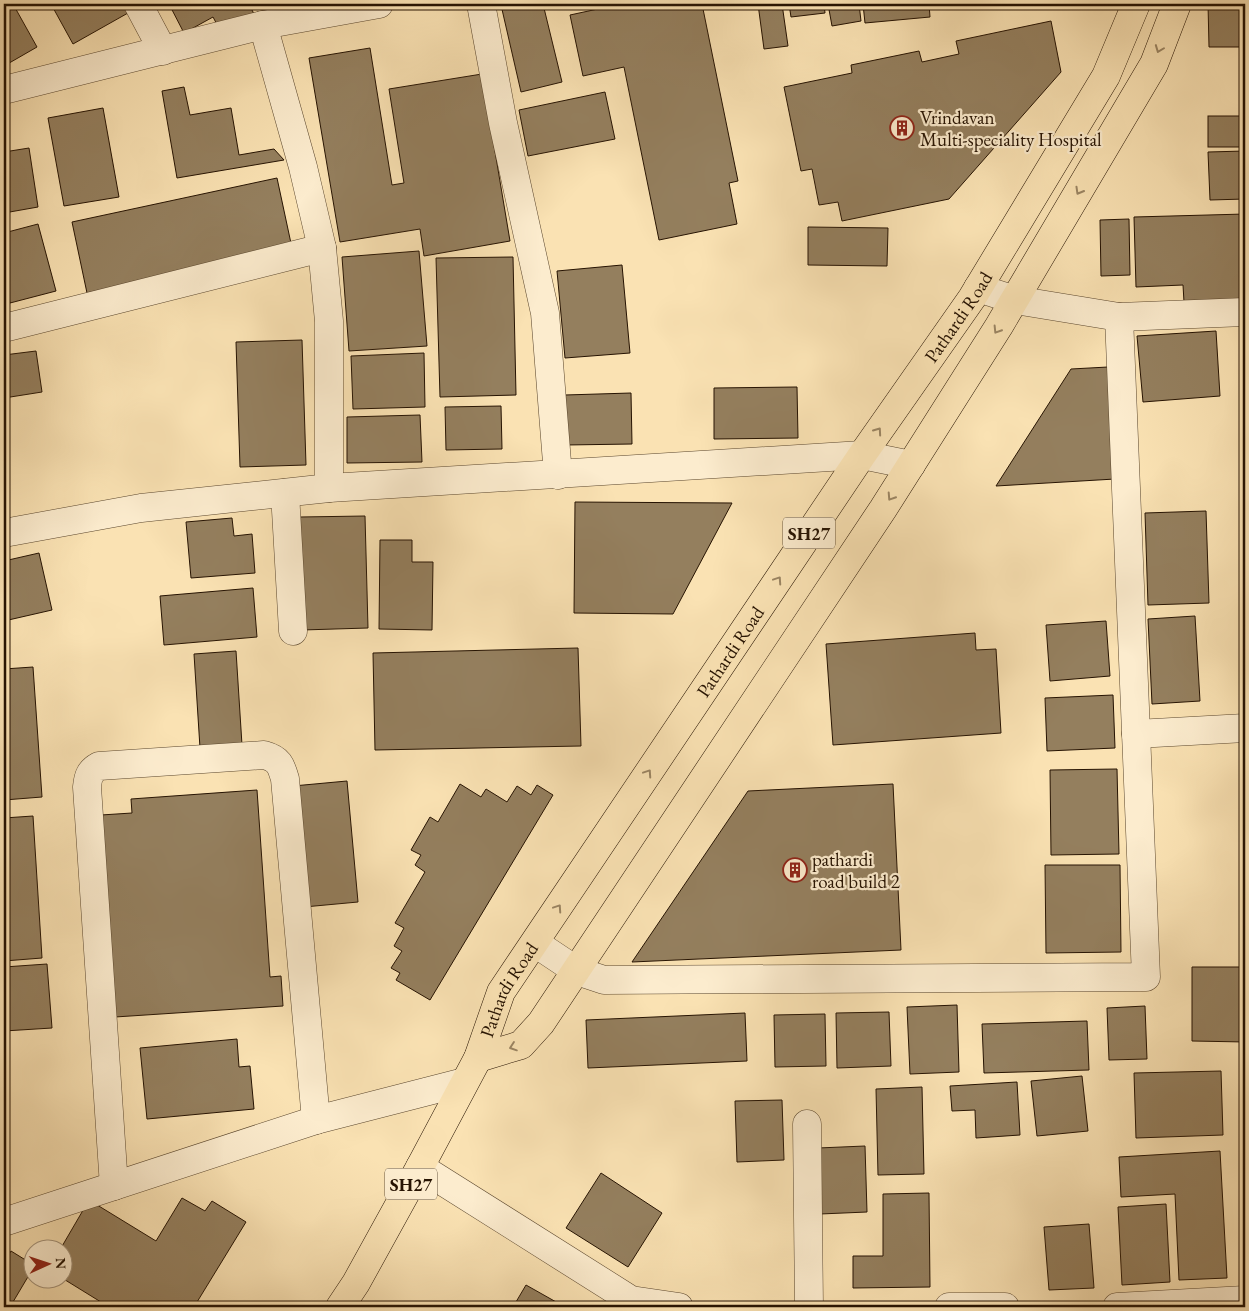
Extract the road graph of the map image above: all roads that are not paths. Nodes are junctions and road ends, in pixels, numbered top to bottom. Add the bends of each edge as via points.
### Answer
1 (138, 4) edge
2 (380, 4) edge
3 (481, 4) edge
4 (1136, 4) edge
5 (1177, 4) edge
6 (263, 25) junction
7 (163, 51) junction
8 (4, 90) edge
9 (322, 248) junction
10 (978, 288) junction
11 (1015, 300) junction
12 (1245, 312) edge
13 (1118, 317) junction
14 (4, 328) edge
15 (862, 455) junction
16 (911, 465) junction
17 (558, 475) junction
18 (329, 488) junction
19 (285, 493) junction
20 (4, 533) edge
21 (294, 631) dead end
22 (1245, 728) edge
23 (1136, 734) junction
24 (534, 943) junction
25 (577, 971) junction
26 (478, 1058) junction
27 (464, 1082) junction
28 (316, 1120) junction
29 (807, 1124) dead end
30 (420, 1167) junction
31 (114, 1186) junction
32 (4, 1222) edge
33 (1245, 1300) edge
34 (340, 1307) edge
35 (678, 1307) edge
36 (809, 1307) edge
37 (949, 1307) edge
38 (1005, 1307) edge
39 (1117, 1307) edge

1 - 7 street
2 - 6 street
3 - 17 street via 545,313
4 - 10 main road, Pathardi Road / SH27 via 1106,76
5 -> 11 main road via 1154,64
6 - 7 street
6 - 9 street
7 - 8 street
9 - 14 street
9 - 18 street via 329,321
10 - 11 street
15 -> 10 main road, Pathardi Road / SH27
11 - 13 street
11 -> 16 main road
12 - 13 street
13 - 23 street
15 - 16 street
15 - 17 street
24 -> 15 main road, Pathardi Road / SH27
16 -> 25 main road
17 - 18 street
18 - 19 street
19 - 20 street via 141,508
19 - 21 street
22 - 23 street
23 - 25 street via 1146,977 604,980
24 - 25 street
24 - 26 main road, Pathardi Road / SH27 via 501,992
25 -> 26 main road via 542,1023 521,1045
26 - 27 main road, Pathardi Road / SH27
27 - 28 street
27 - 30 main road, Pathardi Road / SH27
28 - 31 street
28 - 31 street via 282,766 264,755 99,766 92,770 87,787
29 - 36 street
30 - 34 main road, Pathardi Road / SH27
30 - 35 street via 631,1300
31 - 32 street
33 - 39 street
37 - 38 street

